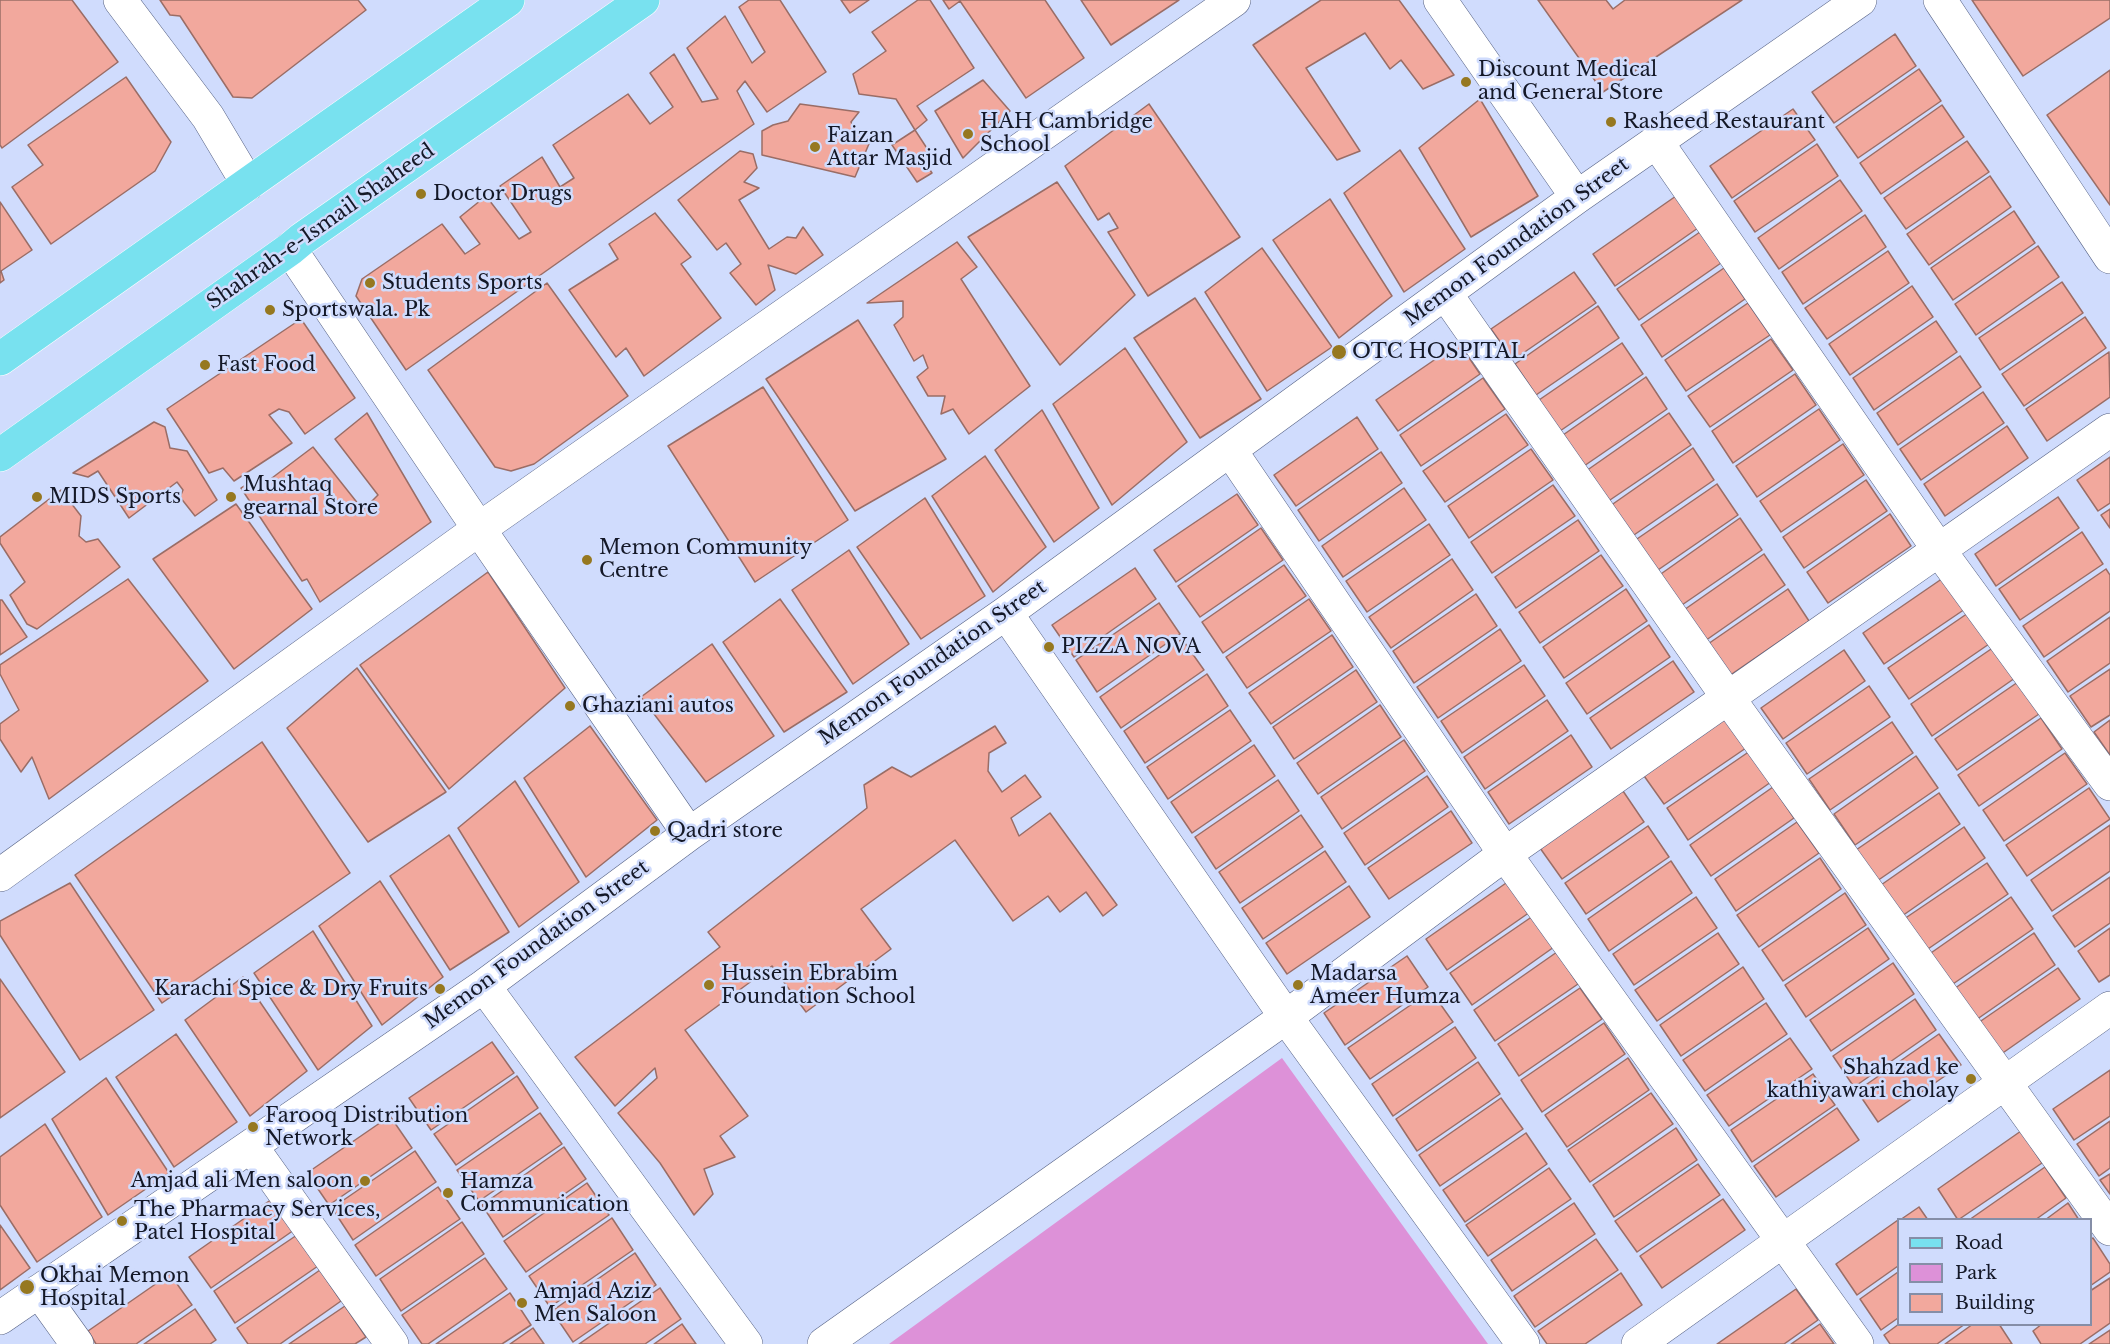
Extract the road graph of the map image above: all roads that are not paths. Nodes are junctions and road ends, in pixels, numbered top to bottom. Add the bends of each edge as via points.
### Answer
1 (120, 0) edge
2 (508, 0) edge
3 (643, 0) edge
4 (1234, 0) edge
5 (1440, 0) edge
6 (1860, 0) edge
7 (1940, 0) edge
8 (1656, 141) junction
9 (248, 184) junction
10 (1577, 196) junction
11 (290, 249) junction
12 (2110, 257) edge
13 (1445, 293) junction
14 (0, 359) edge
15 (2110, 430) edge
16 (1230, 450) junction
17 (0, 455) edge
18 (479, 529) junction
19 (1939, 550) junction
20 (1006, 613) junction
21 (1729, 699) junction
22 (2110, 784) edge
23 (688, 834) junction
24 (1505, 854) junction
25 (0, 874) edge
26 (484, 986) junction
27 (2110, 1008) edge
28 (1286, 1017) junction
29 (2005, 1083) junction
30 (251, 1146) junction
31 (2110, 1229) edge
32 (1783, 1241) junction
33 (39, 1291) junction
34 (0, 1318) edge
35 (77, 1344) edge
36 (392, 1344) edge
37 (746, 1344) edge
38 (824, 1344) edge
39 (1523, 1344) edge
40 (1638, 1344) edge
41 (1857, 1344) edge

1 - 9 street via 208,117
2 - 9 main road
3 - 11 main road, Shahrah-e-Ismail Shaheed
4 - 18 street
5 - 10 street
6 - 8 street, Memon Foundation Street
7 - 12 street
8 - 10 street, Memon Foundation Street
8 - 19 street
9 - 14 main road
10 - 13 street, Memon Foundation Street
11 - 17 main road, Shahrah-e-Ismail Shaheed
11 - 18 street
13 - 16 street, Memon Foundation Street
13 - 21 street
15 - 19 street
16 - 20 street, Memon Foundation Street
16 - 24 street
18 - 23 street
18 - 25 street
19 - 21 street
19 - 22 street
20 - 23 street, Memon Foundation Street
20 - 28 street
21 - 24 street
21 - 29 street
23 - 26 street, Memon Foundation Street
24 - 28 street
24 - 32 street
26 - 30 street, Memon Foundation Street
26 - 37 street
27 - 29 street
28 - 38 street
28 - 39 street
29 - 31 street
29 - 32 street
30 - 33 street, Memon Foundation Street
30 - 36 street
32 - 40 street
32 - 41 street
33 - 34 street, Memon Foundation Street
33 - 35 street

